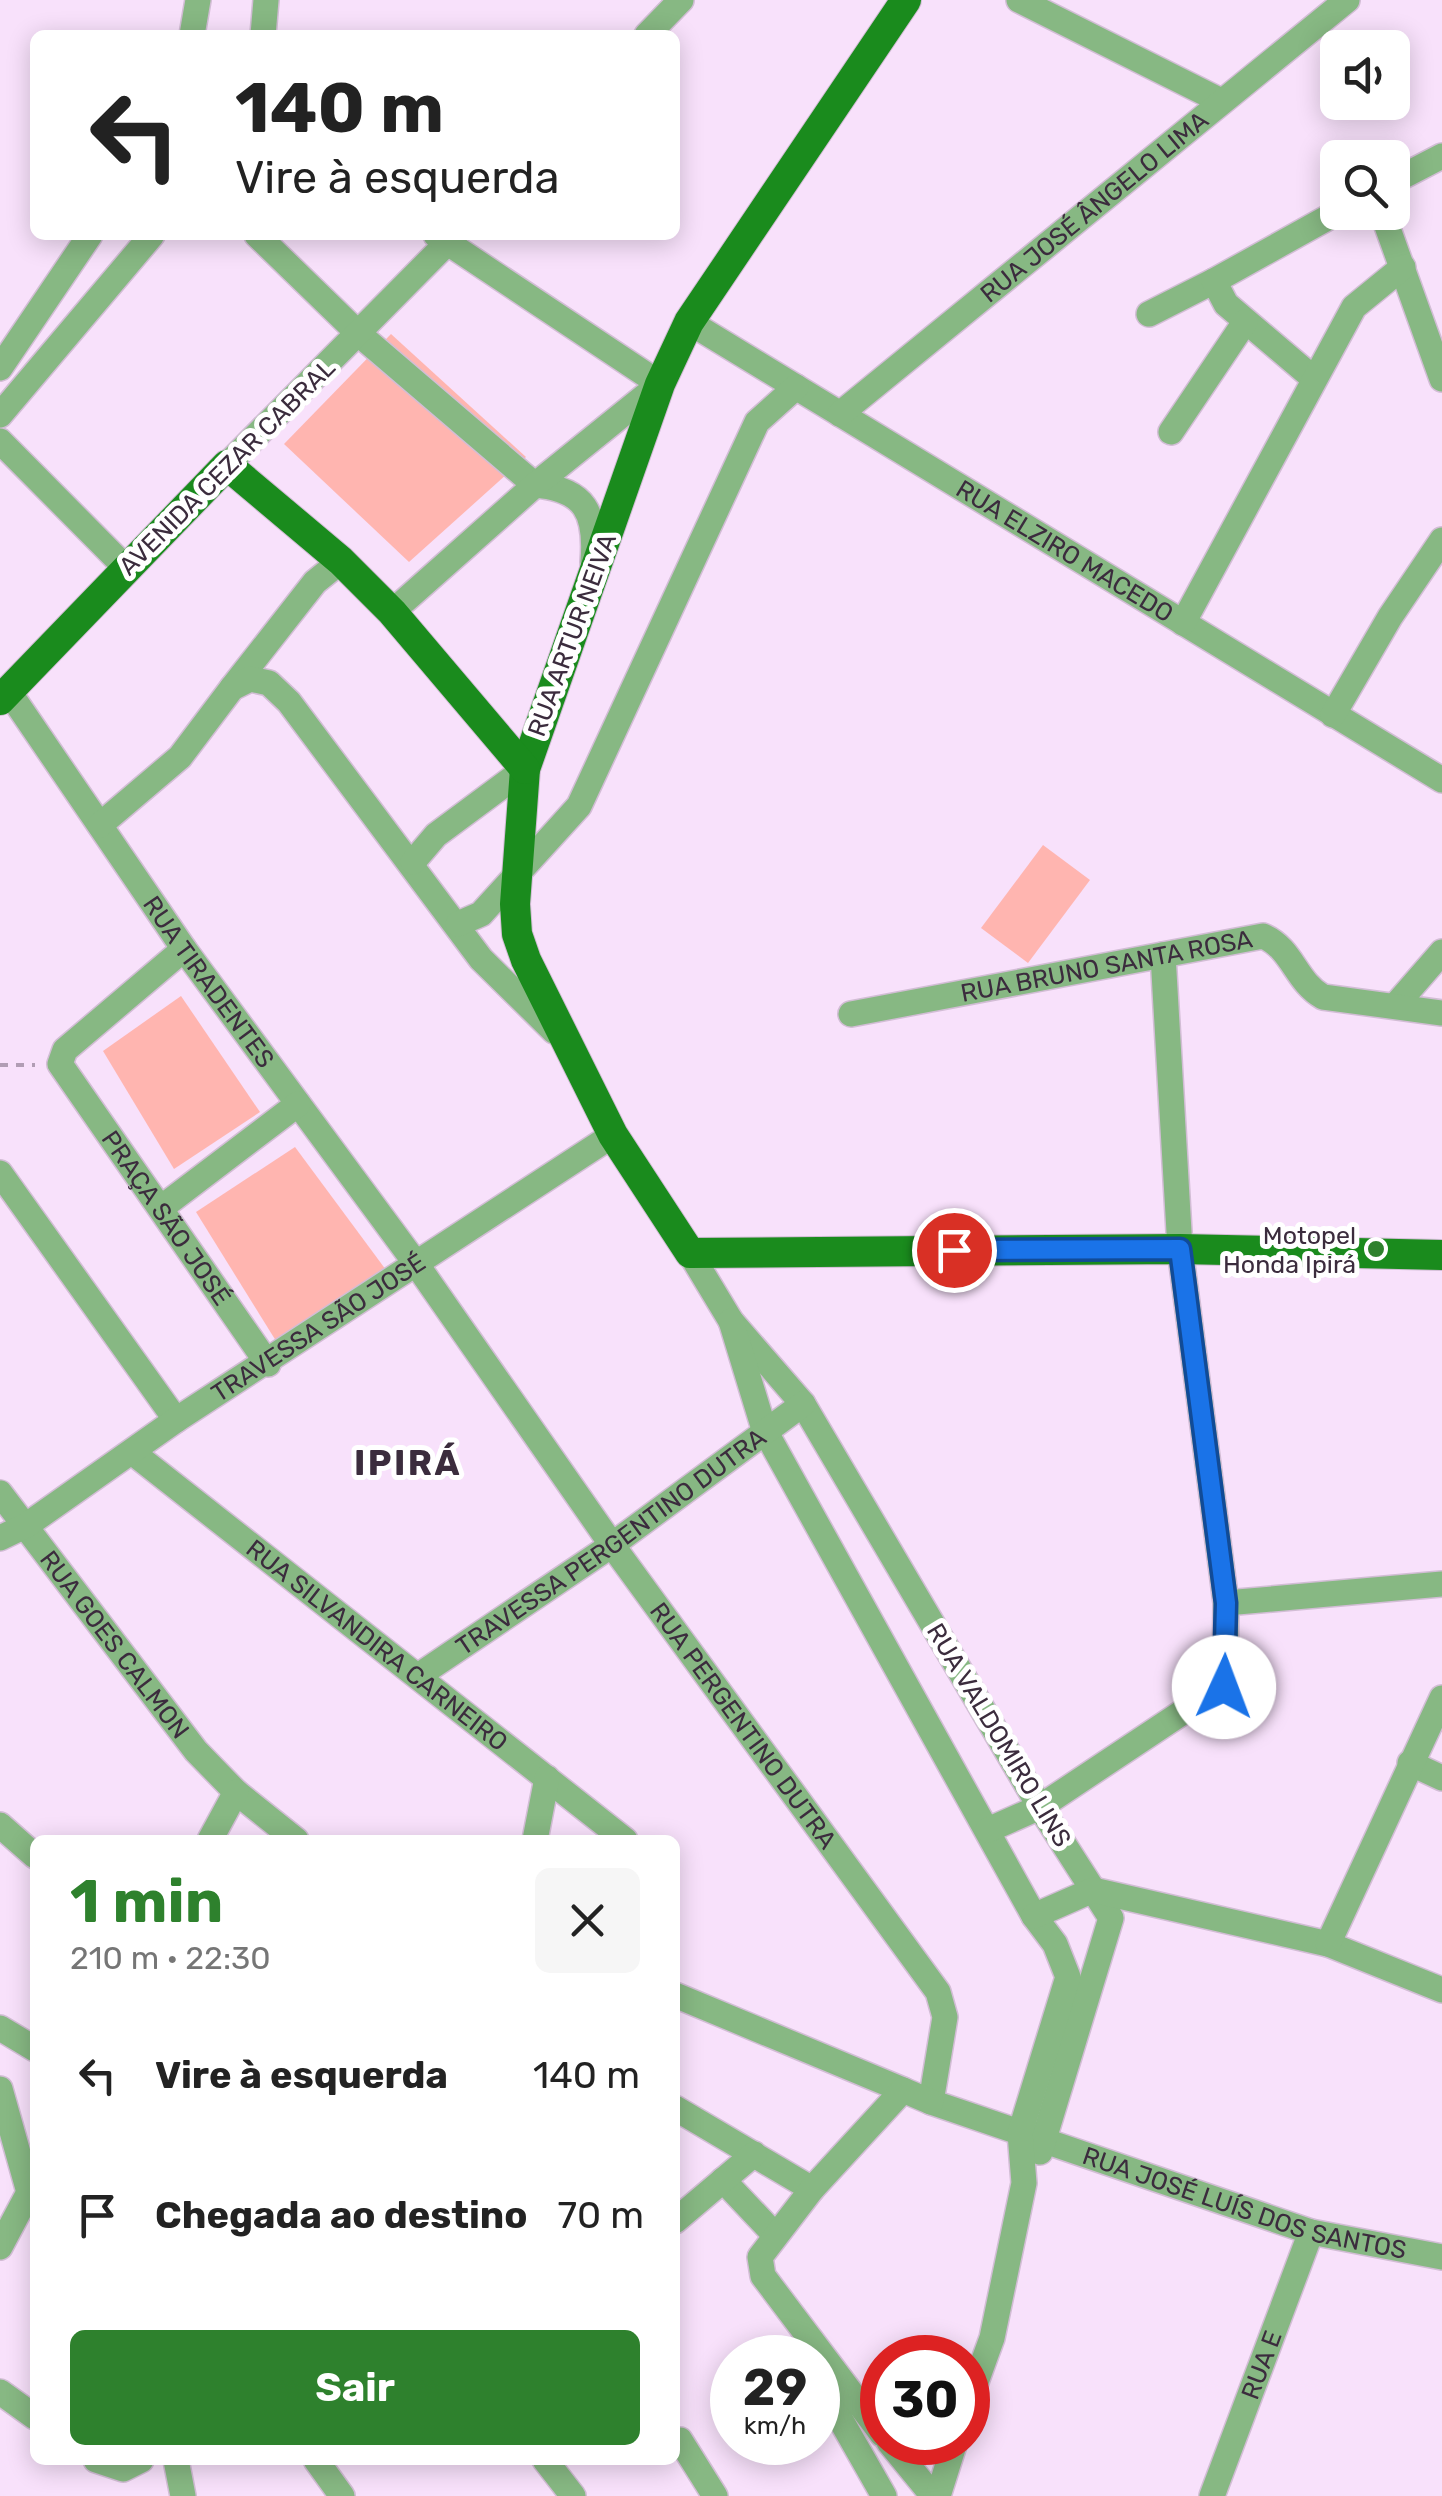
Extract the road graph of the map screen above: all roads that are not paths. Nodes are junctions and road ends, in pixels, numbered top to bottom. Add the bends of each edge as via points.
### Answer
1 (198, 0) edge
2 (266, 0) edge
3 (681, 0) edge
4 (906, 0) edge
5 (1019, 0) edge
6 (1347, 0) edge
7 (193, 30) edge
8 (263, 30) edge
9 (652, 30) edge
10 (1219, 100) junction
11 (1442, 156) edge
12 (1410, 173) edge
13 (1320, 222) edge
14 (1388, 230) edge
15 (87, 240) edge
16 (148, 240) edge
17 (262, 240) edge
18 (443, 240) edge
19 (450, 240) edge
20 (1402, 268) junction
21 (1214, 281) junction
22 (1148, 314) dead end
23 (689, 322) junction
24 (1245, 322) junction
25 (360, 335) junction
26 (0, 368) edge
27 (1313, 378) junction
28 (1442, 379) edge
29 (660, 384) junction
30 (796, 387) junction
31 (840, 414) junction
32 (0, 415) edge
33 (1171, 432) dead end
34 (0, 441) edge
35 (226, 465) junction
36 (534, 485) junction
37 (1442, 540) edge
38 (341, 561) junction
39 (126, 568) junction
40 (593, 572) junction
41 (392, 612) junction
42 (1183, 623) junction
43 (232, 688) junction
44 (4, 696) edge
45 (1333, 715) junction
46 (1442, 752) edge
47 (1414, 762) junction
48 (525, 769) junction
49 (1442, 780) edge
50 (100, 825) junction
51 (412, 862) junction
52 (520, 872) junction
53 (458, 924) junction
54 (184, 948) junction
55 (1442, 952) edge
56 (1163, 956) junction
57 (526, 960) joint
58 (1395, 1006) junction
59 (1442, 1013) edge
60 (851, 1014) dead end
61 (571, 1049) junction
62 (298, 1104) junction
63 (614, 1136) junction
64 (0, 1173) edge
65 (161, 1208) junction
66 (1180, 1249) junction
67 (690, 1252) junction
68 (1442, 1254) edge
69 (417, 1265) junction
70 (731, 1321) junction
71 (268, 1364) junction
72 (802, 1404) junction
73 (176, 1420) junction
74 (764, 1429) junction
75 (132, 1452) junction
76 (0, 1493) edge
77 (27, 1525) junction
78 (0, 1538) edge
79 (612, 1545) junction
80 (1442, 1584) edge
81 (1226, 1603) junction
82 (418, 1676) junction
83 (1442, 1698) edge
84 (1410, 1764) junction
85 (547, 1778) junction
86 (1442, 1778) edge
87 (236, 1792) junction
88 (1040, 1807) junction
89 (0, 1825) edge
90 (988, 1830) junction
91 (213, 1835) edge
92 (290, 1835) edge
93 (536, 1835) edge
94 (619, 1835) edge
95 (30, 1852) edge
96 (1093, 1890) junction
97 (1034, 1916) junction
98 (1328, 1944) junction
99 (1442, 1990) edge
100 (680, 1997) edge
101 (0, 2028) edge
102 (30, 2046) edge
103 (0, 2089) edge
104 (903, 2090) junction
105 (931, 2102) junction
106 (680, 2111) edge
107 (1020, 2133) junction
108 (1048, 2138) junction
109 (754, 2154) junction
110 (30, 2180) edge
111 (724, 2180) junction
112 (1024, 2183) junction
113 (812, 2189) junction
114 (30, 2190) edge
115 (680, 2217) edge
116 (1311, 2232) junction
117 (774, 2235) junction
118 (0, 2247) edge
119 (1442, 2257) edge
120 (763, 2276) junction
121 (792, 2335) edge
122 (990, 2344) edge
123 (0, 2392) edge
124 (860, 2405) edge
125 (30, 2413) edge
126 (840, 2419) edge
127 (680, 2440) dead end
128 (177, 2465) edge
129 (320, 2465) edge
130 (549, 2465) edge
131 (909, 2465) edge
132 (946, 2465) edge
133 (183, 2496) edge
134 (342, 2496) edge
135 (573, 2496) edge
136 (715, 2496) edge
137 (884, 2496) edge
138 (935, 2496) edge
139 (1212, 2496) edge

1 - 7 street
2 - 8 street
3 - 9 street
4 - 23 main road, RUA ARTUR NEIVA
5 - 10 street
6 - 10 street, RUA JOSÉ ÂNGELO LIMA
10 - 31 street, RUA JOSÉ ÂNGELO LIMA
11 - 12 street
13 - 21 street
14 - 20 street
15 - 26 street
16 - 32 street
17 - 25 street
18 - 25 street, AVENIDA CEZAR CABRAL
19 - 29 street
20 - 27 street via 1354,307
20 - 28 street
21 - 22 street
21 - 24 street
23 - 29 main road, RUA ARTUR NEIVA
23 - 30 street, RUA ELZIRO MACEDO
24 - 27 street
24 - 33 street
25 - 35 street, AVENIDA CEZAR CABRAL
25 - 36 street
27 - 42 street
29 - 36 street
29 - 40 main road, RUA ARTUR NEIVA
30 - 31 street, RUA ELZIRO MACEDO
30 - 52 street via 757,422 579,806
31 - 42 street, RUA ELZIRO MACEDO
34 - 39 street
35 - 38 main road
35 - 39 main road, AVENIDA CEZAR CABRAL
36 - 40 street via 562,487 580,500 595,538
36 - 41 street
37 - 45 street
38 - 41 main road
38 - 43 street via 315,582
39 - 44 main road, AVENIDA CEZAR CABRAL
40 - 48 main road, RUA ARTUR NEIVA
41 - 48 main road
42 - 45 street, RUA ELZIRO MACEDO
43 - 50 street via 180,758
43 - 51 street via 250,679 269,684 289,702
44 - 50 street, RUA TIRADENTES
45 - 47 street, RUA ELZIRO MACEDO
46 - 47 street
47 - 49 street, RUA ELZIRO MACEDO
48 - 51 street via 436,835
48 - 52 main road, RUA ARTUR NEIVA
50 - 54 street, RUA TIRADENTES
51 - 53 street
52 - 53 street via 481,914
52 - 57 main road, RUA ARTUR NEIVA via 517,934
53 - 61 street via 481,959
54 - 62 street, RUA TIRADENTES
54 - 65 street, PRAÇA SÃO JOSÉ via 65,1050 62,1068
55 - 58 street
56 - 58 street, RUA BRUNO SANTA ROSA via 1263,936 1284,948 1306,987 1322,997
56 - 60 street, RUA BRUNO SANTA ROSA
56 - 66 street
57 - 61 main road, RUA VALDOMIRO LINS
58 - 59 street, RUA BRUNO SANTA ROSA
61 - 63 main road, RUA VALDOMIRO LINS
62 - 65 street
62 - 69 street, RUA TIRADENTES
63 - 67 main road, RUA VALDOMIRO LINS
63 - 69 street, TRAVESSA SÃO JOSÉ
64 - 73 street
65 - 71 street, PRAÇA SÃO JOSÉ
66 - 67 main road
66 - 68 main road
66 - 81 street
67 - 70 street, RUA VALDOMIRO LINS
69 - 71 street, TRAVESSA SÃO JOSÉ
69 - 79 street, RUA PERGENTINO DUTRA
70 - 72 street, RUA VALDOMIRO LINS
70 - 74 street, RUA VALDOMIRO LINS
71 - 73 street, TRAVESSA SÃO JOSÉ
72 - 74 street, TRAVESSA PERGENTINO DUTRA
72 - 88 street, RUA VALDOMIRO LINS
73 - 75 street, TRAVESSA SÃO JOSÉ
74 - 79 street, TRAVESSA PERGENTINO DUTRA
74 - 90 street, RUA VALDOMIRO LINS
75 - 77 street, TRAVESSA SÃO JOSÉ
75 - 82 street, RUA SILVANDIRA CARNEIRO
76 - 77 street, RUA GOES CALMON
77 - 78 street, TRAVESSA SÃO JOSÉ
77 - 87 street, RUA GOES CALMON via 156,1702
79 - 82 street, TRAVESSA PERGENTINO DUTRA
79 - 105 street, RUA PERGENTINO DUTRA via 938,1992 945,2017
80 - 81 street
81 - 88 street via 1222,1690
82 - 85 street, RUA SILVANDIRA CARNEIRO
83 - 84 street
84 - 86 street
84 - 98 street
85 - 93 street
85 - 94 street, RUA SILVANDIRA CARNEIRO
87 - 91 street
87 - 92 street, RUA GOES CALMON
88 - 90 street
88 - 96 street, RUA VALDOMIRO LINS
89 - 95 street
90 - 97 street, RUA VALDOMIRO LINS
96 - 97 street
96 - 98 street
96 - 108 street, RUA VALDOMIRO LINS via 1111,1918 1107,1944
97 - 107 street, RUA VALDOMIRO LINS via 1068,1976
98 - 99 street
100 - 104 street
101 - 102 street
103 - 110 street
104 - 105 street
104 - 113 street
105 - 107 street
106 - 109 street
107 - 108 street
107 - 112 street, RUA VALDOMIRO LINS
108 - 112 street, RUA VALDOMIRO LINS
108 - 116 street, RUA JOSÉ LUÍS DOS SANTOS
109 - 111 street
109 - 113 street
111 - 115 street
111 - 117 street
112 - 122 street, RUA VALDOMIRO LINS
113 - 117 street
114 - 118 street
116 - 119 street, RUA JOSÉ LUÍS DOS SANTOS
116 - 139 street, RUA E
117 - 120 street via 760,2258
120 - 121 street
120 - 124 street
123 - 125 street
126 - 137 street
127 - 136 street
128 - 133 street
129 - 134 street
130 - 135 street
131 - 138 street
132 - 138 street

